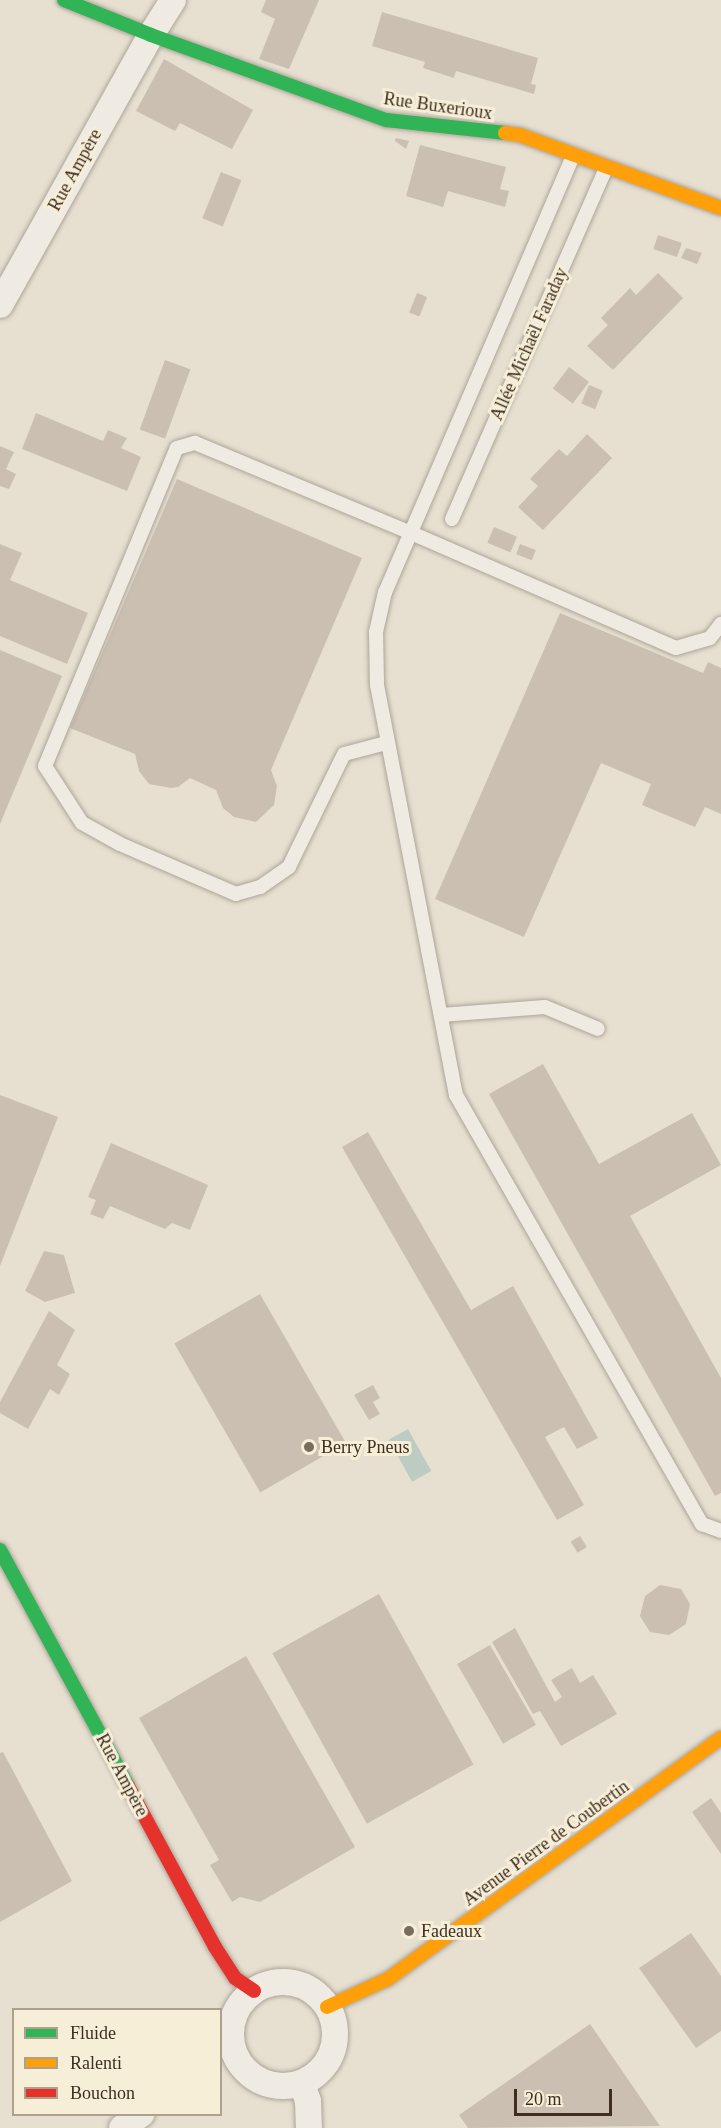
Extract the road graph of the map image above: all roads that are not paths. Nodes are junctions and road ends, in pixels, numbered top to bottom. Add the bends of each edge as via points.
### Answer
1 (64, 0) edge
2 (173, 0) edge
3 (151, 35) junction
4 (573, 156) junction
5 (606, 168) junction
6 (721, 208) edge
7 (0, 305) edge
8 (452, 519) dead end
9 (409, 532) junction
10 (721, 624) edge
11 (387, 743) junction
12 (441, 1016) junction
13 (598, 1029) dead end
14 (721, 1531) edge
15 (0, 1550) edge
16 (721, 1738) edge
17 (254, 1991) junction
18 (327, 2007) junction
19 (230, 2064) edge
20 (302, 2083) junction
21 (140, 2116) edge
22 (122, 2128) edge
23 (309, 2128) edge

1 - 3 street
2 - 3 street, Rue Ampère
3 - 4 street, Rue Buxerioux via 386,120 520,135
3 - 7 street, Rue Ampère
4 - 5 street, Rue Buxerioux
4 - 9 lane
5 - 6 street, Rue Buxerioux
5 - 8 lane, Allée Michaël Faraday
9 - 10 lane via 676,648 710,638
9 - 11 lane via 385,592 376,632 377,685
9 - 11 lane via 195,443 177,448 45,766 82,824 236,894 260,886 289,867 344,754
11 - 12 lane
12 - 13 lane via 545,1007
12 - 14 lane via 456,1095 702,1524
15 - 17 street, Rue Ampère via 215,1947 235,1978
16 - 18 street, Avenue Pierre de Coubertin via 388,1979
17 - 18 street via 285,1982 316,1994
17 - 19 street via 234,2017
18 - 20 street via 334,2042 328,2059
19 - 20 street via 267,2084
20 - 23 street via 308,2102
21 - 22 street

